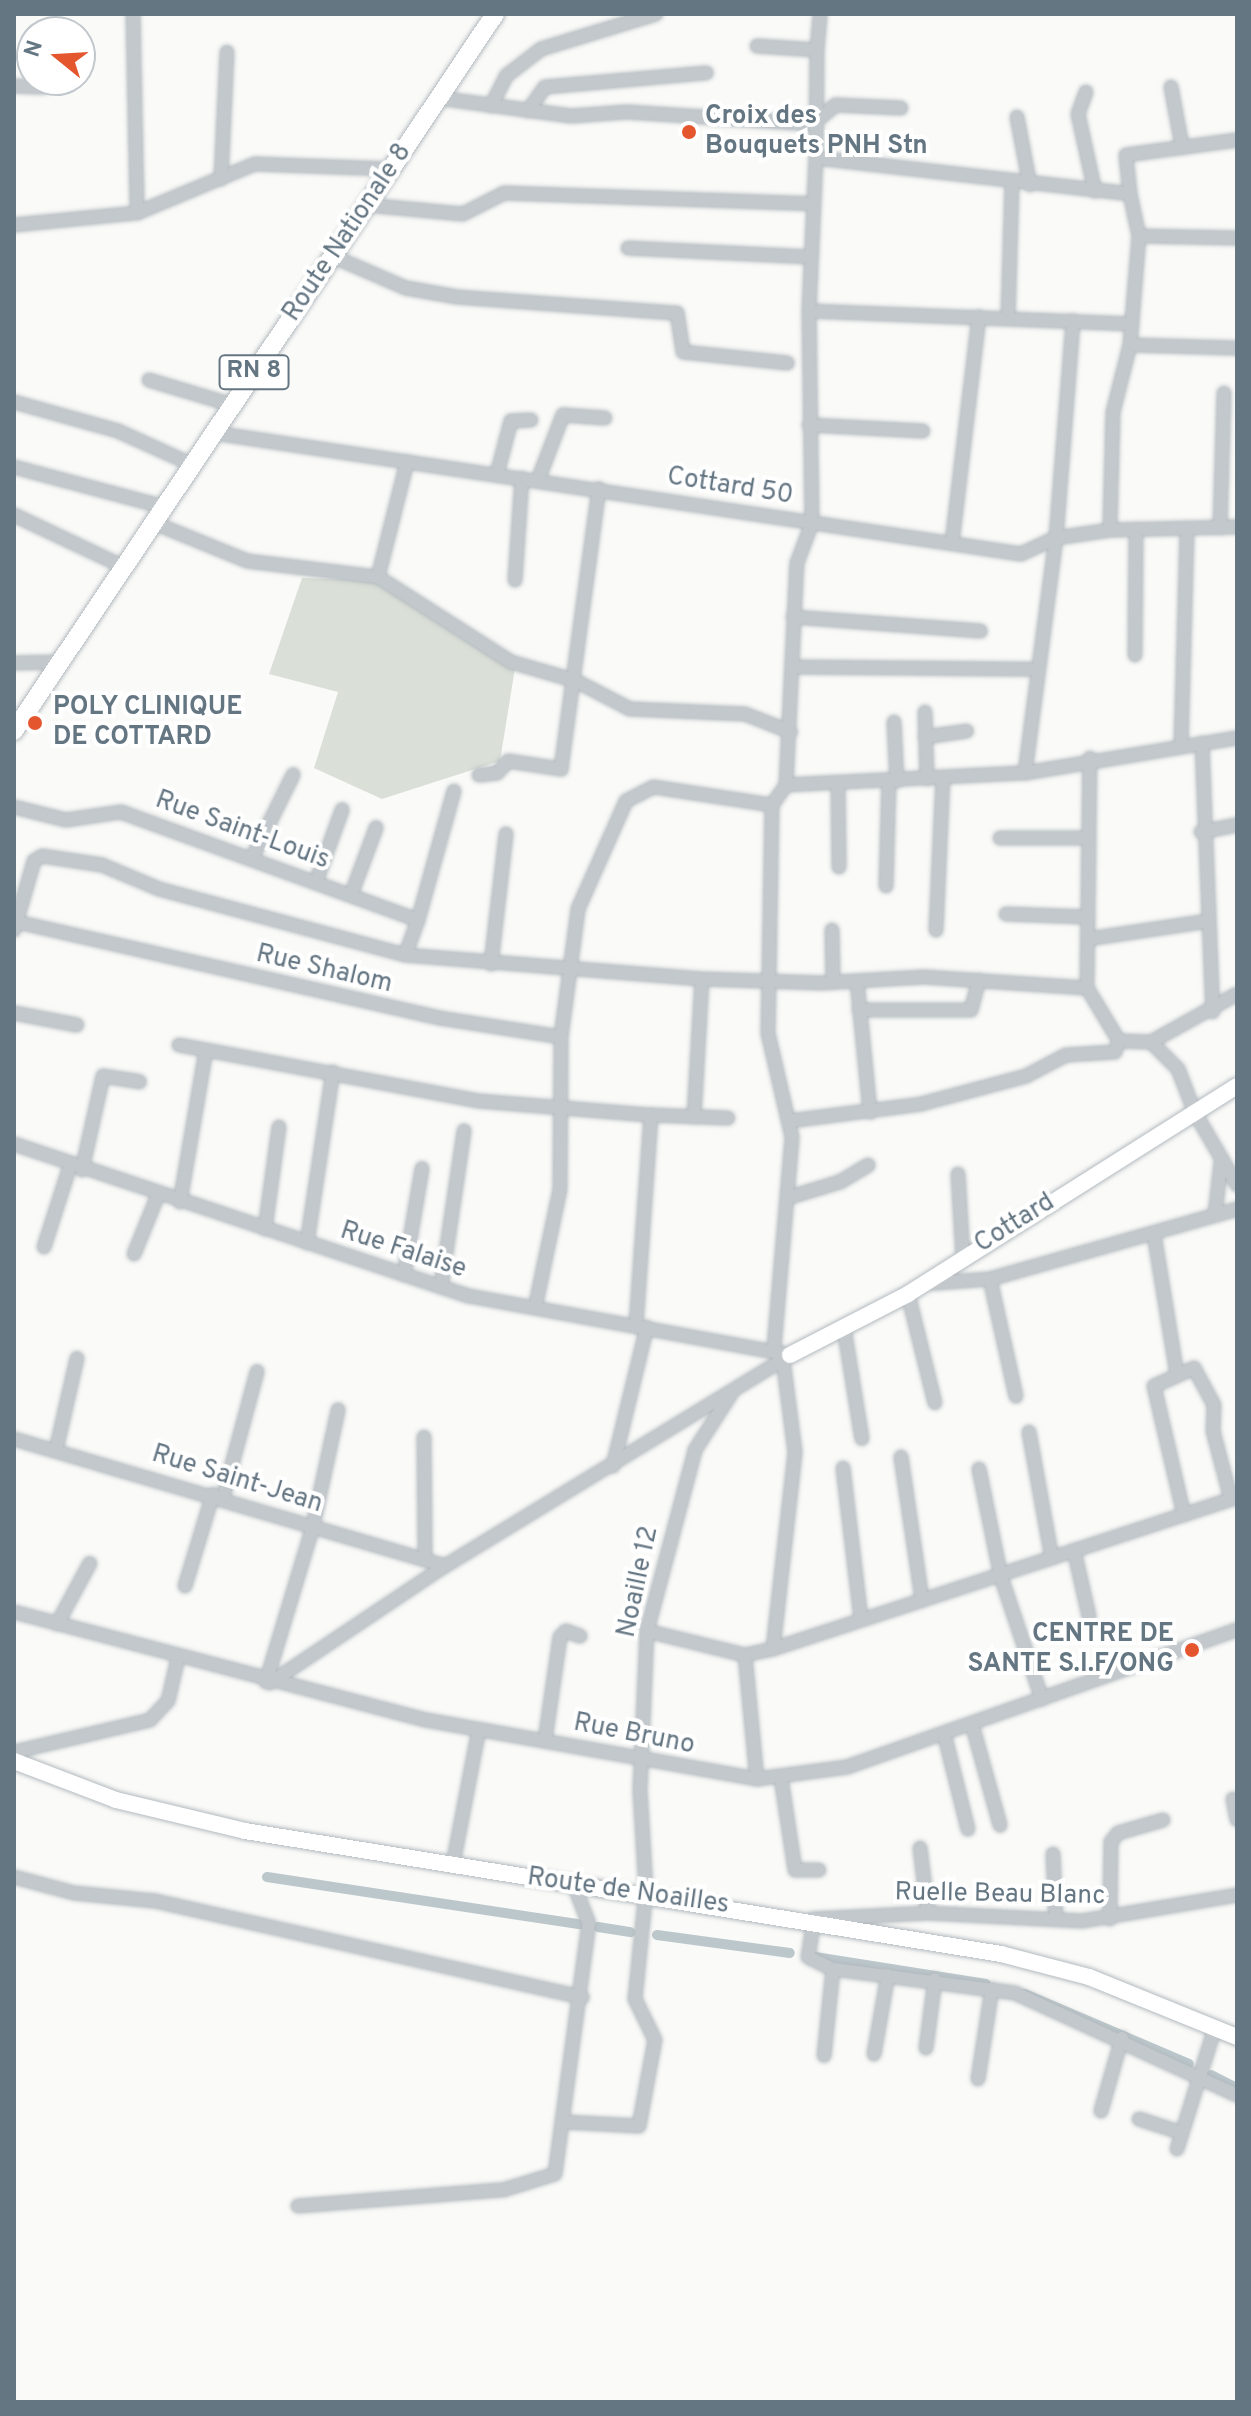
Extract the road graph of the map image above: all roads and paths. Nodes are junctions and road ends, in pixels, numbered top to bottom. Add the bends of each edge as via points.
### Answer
1 (133, 14) edge
2 (495, 14) edge
3 (656, 14) edge
4 (820, 14) edge
5 (757, 46) dead end
6 (817, 50) junction
7 (227, 52) dead end
8 (706, 73) dead end
9 (1171, 87) dead end
10 (1086, 92) dead end
11 (438, 98) junction
12 (491, 106) junction
13 (901, 108) dead end
14 (528, 111) junction
15 (1017, 117) dead end
16 (817, 123) junction
17 (1237, 140) edge
18 (1182, 146) junction
19 (816, 158) junction
20 (390, 169) junction
21 (221, 179) junction
22 (1012, 183) junction
23 (1030, 185) junction
24 (1095, 191) junction
25 (1130, 194) junction
26 (812, 204) junction
27 (366, 205) junction
28 (137, 213) junction
29 (14, 225) edge
30 (1139, 236) junction
31 (1237, 238) edge
32 (628, 248) dead end
33 (332, 256) junction
34 (810, 257) junction
35 (809, 311) junction
36 (979, 317) junction
37 (1008, 318) junction
38 (1073, 321) junction
39 (1132, 324) junction
40 (1130, 345) junction
41 (1237, 348) edge
42 (787, 363) dead end
43 (149, 380) dead end
44 (1224, 393) dead end
45 (14, 402) edge
46 (233, 405) junction
47 (605, 418) dead end
48 (531, 420) dead end
49 (809, 425) junction
50 (923, 431) dead end
51 (214, 433) junction
52 (407, 462) junction
53 (193, 465) junction
54 (14, 467) edge
55 (497, 474) junction
56 (522, 478) junction
57 (538, 480) junction
58 (599, 489) junction
59 (14, 515) edge
60 (159, 515) junction
61 (812, 523) junction
62 (1237, 527) edge
63 (1187, 528) junction
64 (1220, 528) junction
65 (1136, 529) junction
66 (1110, 530) junction
67 (1056, 538) junction
68 (952, 543) junction
69 (124, 567) junction
70 (378, 577) junction
71 (515, 580) dead end
72 (793, 617) junction
73 (980, 631) dead end
74 (1135, 655) dead end
75 (61, 662) junction
76 (14, 663) edge
77 (792, 667) junction
78 (1038, 669) junction
79 (576, 681) junction
80 (925, 712) dead end
81 (894, 722) dead end
82 (14, 731) edge
83 (967, 731) dead end
84 (791, 732) junction
85 (925, 737) junction
86 (1237, 738) edge
87 (1202, 743) junction
88 (1181, 746) junction
89 (1090, 758) junction
90 (1025, 773) junction
91 (293, 775) dead end
92 (479, 775) dead end
93 (943, 778) junction
94 (927, 779) junction
95 (893, 781) junction
96 (838, 783) junction
97 (786, 785) junction
98 (454, 791) dead end
99 (772, 805) junction
100 (14, 807) edge
101 (342, 810) dead end
102 (1237, 825) edge
103 (376, 828) dead end
104 (1201, 832) junction
105 (506, 834) dead end
106 (1000, 838) dead end
107 (1089, 838) junction
108 (252, 858) junction
109 (839, 867) dead end
110 (316, 882) junction
111 (886, 886) dead end
112 (351, 895) junction
113 (1006, 914) dead end
114 (1088, 917) junction
115 (418, 920) junction
116 (1208, 921) junction
117 (16, 926) edge
118 (832, 930) dead end
119 (936, 930) dead end
120 (1088, 939) junction
121 (405, 955) junction
122 (491, 964) junction
123 (567, 973) junction
124 (702, 979) junction
125 (767, 979) junction
126 (979, 980) junction
127 (857, 981) junction
128 (833, 982) junction
129 (1087, 988) junction
130 (1237, 994) edge
131 (859, 1010) junction
132 (1213, 1012) junction
133 (14, 1013) edge
134 (77, 1025) dead end
135 (561, 1037) junction
136 (1119, 1041) junction
137 (1151, 1042) junction
138 (179, 1045) dead end
139 (206, 1050) junction
140 (333, 1072) junction
141 (140, 1082) dead end
142 (1237, 1086) edge
143 (562, 1108) junction
144 (870, 1112) junction
145 (1195, 1113) junction
146 (651, 1115) junction
147 (694, 1117) junction
148 (728, 1118) dead end
149 (789, 1121) junction
150 (279, 1127) dead end
151 (464, 1131) dead end
152 (14, 1144) edge
153 (1221, 1162) junction
154 (868, 1165) dead end
155 (76, 1168) junction
156 (422, 1169) dead end
157 (958, 1174) dead end
158 (1237, 1185) edge
159 (158, 1195) junction
160 (787, 1198) junction
161 (180, 1202) junction
162 (1237, 1209) edge
163 (1215, 1215) junction
164 (265, 1229) junction
165 (1154, 1234) junction
166 (307, 1243) junction
167 (44, 1247) dead end
168 (134, 1254) dead end
169 (963, 1257) junction
170 (404, 1275) junction
171 (990, 1279) junction
172 (923, 1284) junction
173 (441, 1287) junction
174 (908, 1294) junction
175 (535, 1308) junction
176 (642, 1326) junction
177 (844, 1328) junction
178 (783, 1354) junction
179 (77, 1358) dead end
180 (257, 1372) dead end
181 (1177, 1374) junction
182 (733, 1391) junction
183 (1016, 1396) dead end
184 (935, 1403) dead end
185 (338, 1410) dead end
186 (1029, 1432) dead end
187 (424, 1437) dead end
188 (14, 1439) edge
189 (862, 1439) dead end
190 (56, 1450) junction
191 (901, 1457) dead end
192 (613, 1466) junction
193 (843, 1468) dead end
194 (979, 1469) dead end
195 (218, 1496) junction
196 (1234, 1498) edge
197 (1184, 1515) junction
198 (313, 1526) junction
199 (1074, 1550) junction
200 (1052, 1558) junction
201 (425, 1560) junction
202 (90, 1563) dead end
203 (445, 1566) junction
204 (1001, 1577) junction
205 (185, 1586) dead end
206 (922, 1600) junction
207 (14, 1612) edge
208 (1089, 1616) dead end
209 (861, 1619) junction
210 (57, 1624) junction
211 (1237, 1630) edge
212 (647, 1631) junction
213 (580, 1636) dead end
214 (773, 1649) junction
215 (745, 1655) junction
216 (178, 1658) junction
217 (268, 1683) junction
218 (1042, 1699) junction
219 (972, 1724) junction
220 (479, 1729) junction
221 (944, 1733) junction
222 (545, 1740) junction
223 (14, 1752) edge
224 (641, 1756) junction
225 (14, 1761) edge
226 (781, 1778) junction
227 (757, 1779) junction
228 (1233, 1799) dead end
229 (1163, 1820) dead end
230 (1237, 1820) edge
231 (1000, 1825) dead end
232 (968, 1829) dead end
233 (920, 1848) dead end
234 (1053, 1854) dead end
235 (453, 1864) junction
236 (819, 1870) dead end
237 (14, 1877) edge
238 (575, 1887) junction
239 (646, 1891) junction
240 (1237, 1895) edge
241 (928, 1913) junction
242 (811, 1919) junction
243 (1056, 1919) junction
244 (1110, 1919) junction
245 (833, 1969) junction
246 (888, 1975) junction
247 (935, 1980) junction
248 (992, 1989) junction
249 (582, 1997) junction
250 (1215, 2028) junction
251 (1237, 2037) edge
252 (1122, 2038) junction
253 (926, 2048) dead end
254 (874, 2054) dead end
255 (824, 2056) dead end
256 (1198, 2078) junction
257 (978, 2079) dead end
258 (1237, 2095) edge
259 (1101, 2111) dead end
260 (1139, 2119) dead end
261 (564, 2122) junction
262 (1182, 2133) junction
263 (1177, 2149) dead end
264 (298, 2206) dead end

1 - 28 street
2 - 11 main road, Route Nationale 8 / RN 8
3 - 12 street via 541,49 506,76
4 - 6 street
5 - 6 street
6 - 16 street
7 - 21 street
8 - 14 street via 545,87
9 - 18 street
10 - 24 street via 1078,114
11 - 12 street
11 - 20 main road, Route Nationale 8 / RN 8
12 - 14 street
13 - 16 street via 836,105
14 - 16 street
15 - 23 street
16 - 19 street
17 - 18 street
18 - 25 street via 1126,155
19 - 22 street
19 - 26 street
20 - 21 street via 283,161 255,164
20 - 27 main road, Route Nationale 8 / RN 8
21 - 28 street
22 - 23 street
22 - 37 street
23 - 24 street
24 - 25 street
25 - 30 street
26 - 27 street via 504,193 463,214
26 - 34 street
27 - 33 main road, Route Nationale 8 / RN 8
28 - 29 street
30 - 31 street
30 - 39 street
32 - 34 street
33 - 42 street via 406,288 457,297 677,313 683,352
33 - 46 main road, Route Nationale 8 / RN 8
34 - 35 street
35 - 36 street
35 - 49 street
36 - 37 street
36 - 68 street
37 - 38 street
38 - 39 street
38 - 67 street
39 - 40 street
40 - 41 street
40 - 66 street via 1113,412
43 - 46 street
44 - 64 street
45 - 53 street via 118,431
46 - 51 main road, Route Nationale 8 / RN 8
47 - 57 street via 563,415
48 - 55 street via 517,418 507,427
49 - 50 street
49 - 61 street
51 - 52 street, Cottard 50
51 - 53 main road, Route Nationale 8 / RN 8
52 - 55 street, Cottard 50
52 - 70 street
53 - 60 main road, Route Nationale 8 / RN 8
54 - 60 street
55 - 56 street, Cottard 50
56 - 57 street, Cottard 50
56 - 71 street
57 - 58 street, Cottard 50
58 - 61 street, Cottard 50
58 - 79 street
59 - 69 street
60 - 69 main road, Route Nationale 8 / RN 8
60 - 70 street via 247,561
61 - 68 street, Cottard 50
61 - 72 street via 797,563
62 - 64 street, Cottard 50
63 - 64 street, Cottard 50
63 - 65 street, Cottard 50
63 - 88 street
65 - 66 street, Cottard 50
65 - 74 street
66 - 67 street, Cottard 50
67 - 68 street, Cottard 50 via 1021,554
67 - 78 street
69 - 75 main road, Route Nationale 8 / RN 8
70 - 79 street via 511,662
72 - 73 street
72 - 77 street
75 - 76 street
75 - 82 main road, Route Nationale 8 / RN 8
77 - 78 street
77 - 84 street
78 - 90 street
79 - 84 street via 630,709 745,714
79 - 92 street via 561,769 508,761 497,773
80 - 85 street
81 - 95 street
83 - 85 street
84 - 97 street
85 - 94 street
86 - 87 street
87 - 88 street
87 - 104 street
88 - 89 street
89 - 90 street
89 - 107 street
90 - 93 street
91 - 108 street
93 - 94 street
93 - 119 street
94 - 95 street
95 - 96 street
95 - 111 street
96 - 97 street
96 - 109 street
97 - 99 street
98 - 115 street
99 - 123 street via 654,787 626,801 584,889
99 - 125 street
100 - 108 street, Rue Saint-Louis via 66,820 81,813 100,818 121,812
101 - 110 street
102 - 104 street
103 - 112 street
104 - 116 street
105 - 122 street
106 - 107 street
107 - 114 street
108 - 110 street, Rue Saint-Louis
110 - 112 street, Rue Saint-Louis
112 - 115 street, Rue Saint-Louis
113 - 114 street
114 - 120 street
115 - 121 street
116 - 120 street
116 - 132 street
117 - 121 street via 36,859 102,865 159,889
117 - 135 street, Rue Shalom via 426,1015
118 - 128 street
120 - 129 street
121 - 122 street
122 - 123 street
123 - 124 street
123 - 135 street
124 - 125 street
124 - 147 street
125 - 128 street
125 - 149 street via 768,1033
126 - 127 street
126 - 129 street
126 - 131 street via 971,1010
127 - 128 street
127 - 131 street
129 - 136 street
130 - 132 street
131 - 144 street
132 - 137 street
133 - 134 street
135 - 143 street
136 - 137 street
136 - 144 street via 1115,1052 1066,1055 1026,1076
137 - 145 street via 1178,1069
138 - 139 street
139 - 140 street
139 - 161 street
140 - 143 street via 479,1101
140 - 166 street
141 - 155 street via 103,1076
142 - 145 street, Cottard
143 - 146 street
143 - 175 street via 560,1189
144 - 149 street
145 - 153 street
145 - 169 street, Cottard
146 - 147 street
146 - 176 street
147 - 148 street
149 - 160 street
150 - 164 street
151 - 173 street
152 - 155 street, Rue Falaise
153 - 158 street
153 - 163 street
154 - 160 street via 840,1182
155 - 159 street, Rue Falaise
155 - 167 street
156 - 170 street
157 - 169 street
159 - 161 street, Rue Falaise
159 - 168 street
160 - 178 street
161 - 164 street, Rue Falaise
162 - 163 street
163 - 165 street
164 - 166 street, Rue Falaise
165 - 171 street
165 - 181 street
166 - 170 street, Rue Falaise
169 - 172 street, Cottard
170 - 173 street, Rue Falaise
171 - 172 street
171 - 183 street
172 - 174 street, Cottard
173 - 175 street, Rue Falaise
174 - 177 street, Cottard
174 - 184 street
175 - 176 street, Rue Falaise
176 - 178 street, Rue Falaise
176 - 192 street
177 - 178 street, Cottard
177 - 189 street
178 - 182 street
178 - 214 street via 795,1452
179 - 190 street
180 - 195 street
181 - 196 street via 1196,1369 1213,1402 1213,1431
181 - 197 street via 1159,1380 1154,1392
182 - 192 street
182 - 212 street, Noaille 12 via 695,1450
185 - 198 street
186 - 200 street
187 - 201 street
188 - 190 street, Rue Saint-Jean
190 - 195 street, Rue Saint-Jean
191 - 206 street
192 - 203 street
193 - 209 street
194 - 204 street
195 - 198 street, Rue Saint-Jean
195 - 205 street
196 - 197 street
197 - 199 street
198 - 201 street, Rue Saint-Jean
198 - 217 street
199 - 200 street
199 - 208 street
200 - 204 street
201 - 203 street, Rue Saint-Jean
202 - 210 street
203 - 217 street
204 - 206 street
204 - 218 street
206 - 209 street
207 - 210 street, Rue Bruno
209 - 214 street
210 - 216 street, Rue Bruno
211 - 218 street, Rue Bruno
212 - 215 street
212 - 224 street, Noaille 12
213 - 222 street via 566,1631 560,1637
214 - 215 street
215 - 227 street
216 - 217 street, Rue Bruno
216 - 223 street via 168,1701 150,1720
217 - 220 street, Rue Bruno
218 - 219 street, Rue Bruno
219 - 221 street, Rue Bruno
219 - 231 street
220 - 222 street, Rue Bruno
220 - 235 street
221 - 226 street, Rue Bruno via 847,1767
221 - 232 street
222 - 224 street, Rue Bruno
224 - 227 street, Rue Bruno
224 - 239 street, Noaille 12
225 - 235 street, Route de Noailles via 168,1815
226 - 227 street, Rue Bruno
226 - 236 street via 796,1872
228 - 230 street
229 - 244 street via 1118,1833 1111,1842
233 - 241 street
234 - 243 street
235 - 238 street, Route de Noailles
237 - 249 street via 74,1893 155,1901
238 - 239 street, Route de Noailles
238 - 249 street via 589,1924
239 - 242 street, Route de Noailles
239 - 261 street, Noaille 12 via 635,1999 655,2040 639,2126
240 - 244 street, Ruelle Beau Blanc
241 - 242 street, Ruelle Beau Blanc
241 - 243 street, Ruelle Beau Blanc
242 - 245 street via 808,1957
242 - 250 street, Route de Noailles via 1001,1954 1089,1977
243 - 244 street, Ruelle Beau Blanc
245 - 246 street
245 - 255 street
246 - 247 street
246 - 254 street
247 - 248 street
247 - 253 street
248 - 252 street via 1049,2005
248 - 257 street
249 - 261 street
250 - 251 street, Route de Noailles
250 - 256 street
252 - 256 street
252 - 259 street
256 - 258 street
256 - 262 street
260 - 262 street
261 - 264 street via 555,2174 539,2181 444,2196
262 - 263 street

